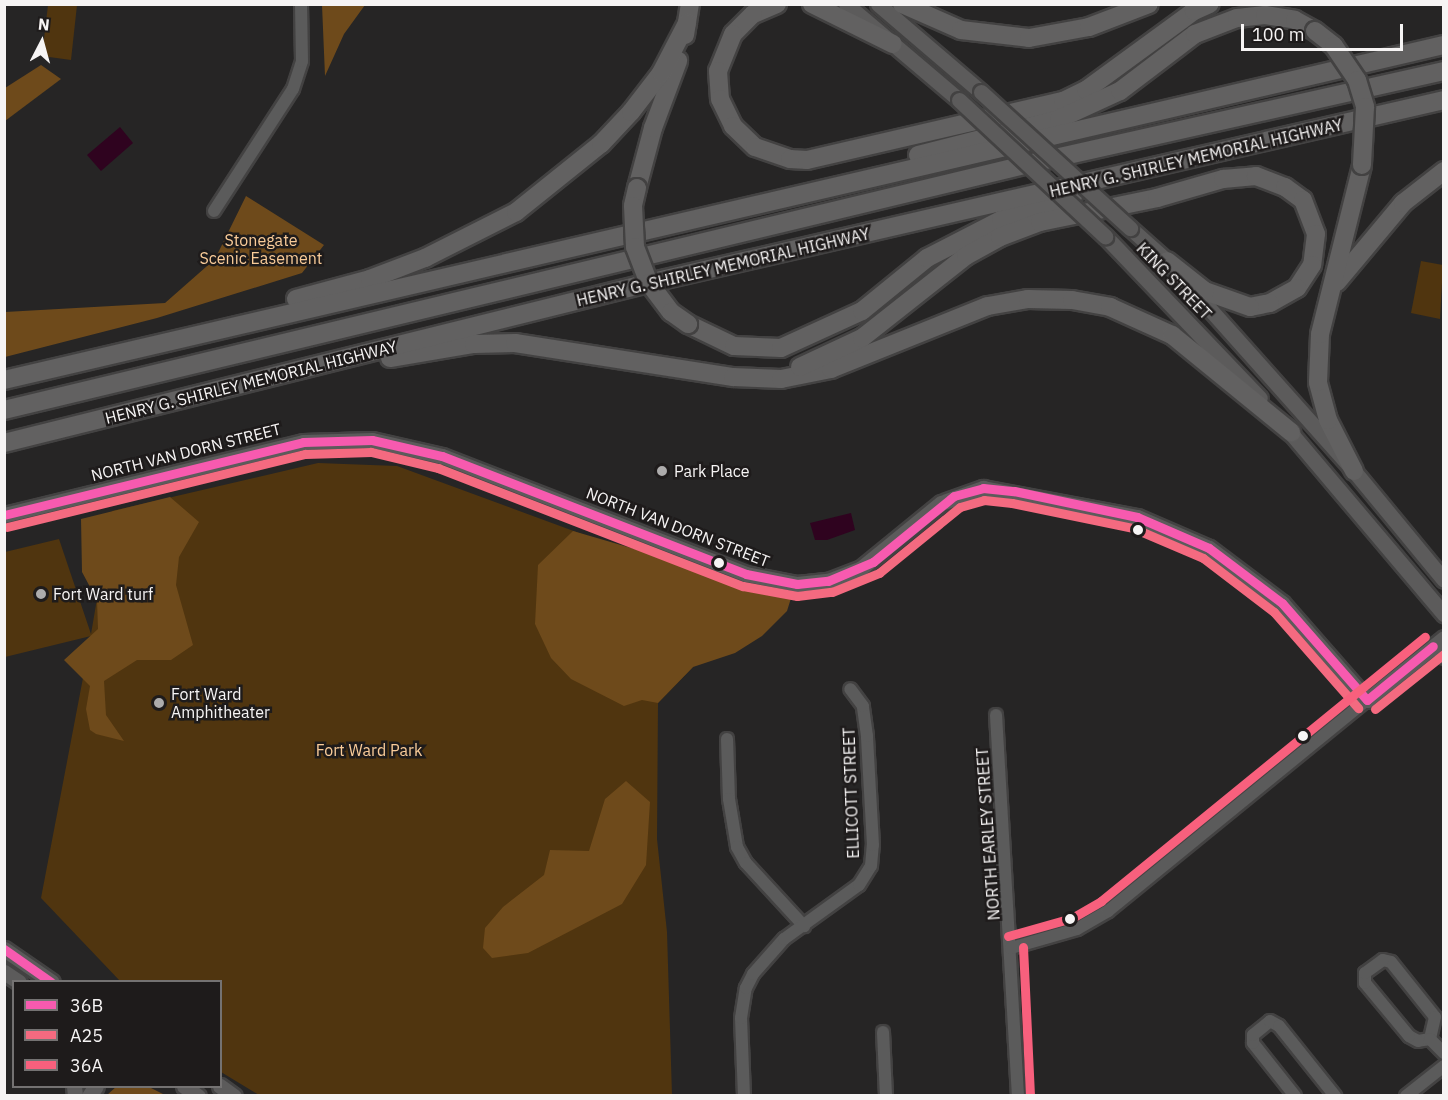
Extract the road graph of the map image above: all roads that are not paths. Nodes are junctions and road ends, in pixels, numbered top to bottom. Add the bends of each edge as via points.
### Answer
1 (301, 4) edge
2 (690, 4) edge
3 (777, 4) edge
4 (812, 4) edge
5 (846, 4) edge
6 (878, 4) edge
7 (902, 4) edge
8 (1149, 4) edge
9 (1210, 4) edge
10 (687, 23) junction
11 (893, 44) junction
12 (1443, 45) edge
13 (1443, 70) edge
14 (1443, 100) edge
15 (1176, 163) junction
16 (1443, 171) edge
17 (788, 196) junction
18 (214, 211) dead end
19 (1167, 261) junction
20 (1331, 291) junction
21 (68, 365) junction
22 (733, 377) junction
23 (4, 380) edge
24 (196, 395) junction
25 (4, 410) edge
26 (1291, 432) junction
27 (4, 443) edge
28 (1354, 471) junction
29 (4, 516) edge
30 (1443, 580) edge
31 (1443, 614) edge
32 (1440, 647) edge
33 (850, 689) dead end
34 (1366, 700) junction
35 (996, 715) dead end
36 (727, 739) dead end
37 (804, 926) junction
38 (1011, 948) junction
39 (4, 949) edge
40 (4, 972) edge
41 (17, 980) edge
42 (50, 980) edge
43 (882, 1032) dead end
44 (1430, 1039) junction
45 (1443, 1053) edge
46 (1443, 1066) edge
47 (744, 1095) edge
48 (886, 1095) edge
49 (1018, 1095) edge
50 (1295, 1095) edge
51 (1335, 1095) edge
52 (1406, 1095) edge

1 - 18 street via 302,61 294,89
2 - 10 highway
3 - 9 highway via 753,14 733,34 718,71 719,93 723,109 741,136 773,155 807,160 1063,101 1086,90 1194,11
4 - 11 highway
5 - 11 main road, KING STREET
6 - 19 main road, KING STREET, bridge
7 - 8 highway via 961,30 1029,38 1083,29
10 - 15 highway, bridge via 637,188 633,206 635,247 645,274 671,312 734,346 782,348 862,311 927,258 1001,220
10 - 21 highway via 650,90 601,144 516,212 473,236 370,279
11 - 26 main road, KING STREET, bridge via 1105,236
12 - 17 highway
13 - 25 highway via 1037,162
14 - 15 highway, HENRY G. SHIRLEY MEMORIAL HIGHWAY
15 - 24 highway, HENRY G. SHIRLEY MEMORIAL HIGHWAY via 648,283
16 - 20 highway via 1403,203 1363,246
17 - 20 highway, bridge via 967,140 1059,119 1120,91 1195,34 1237,18 1265,15 1294,20 1334,46 1357,80 1365,107 1362,165
17 - 21 highway
19 - 22 highway via 1205,291 1250,307 1270,303 1297,288 1312,265 1316,234 1303,200 1285,187 1256,176 1222,179 1157,198 1040,222 1000,237 966,256 862,338 831,355 774,373
19 - 28 main road, KING STREET
20 - 28 highway via 1320,334 1318,382 1328,420
21 - 23 highway
22 - 24 highway via 559,347 474,344
22 - 26 highway via 781,380 817,374 988,306 1028,299 1072,300 1110,307 1172,335
24 - 27 highway, HENRY G. SHIRLEY MEMORIAL HIGHWAY
26 - 31 main road, KING STREET
28 - 30 main road, KING STREET
29 - 34 main road, NORTH VAN DORN STREET via 303,442 372,440 442,456 746,574 797,584 828,581 873,562 954,496 983,488 1014,491 1137,517 1209,548 1282,603
32 - 34 main road
33 - 37 street, ELLICOTT STREET via 863,706 867,736 871,866 859,885
34 - 38 street via 1108,911 1077,929
35 - 38 street, NORTH EARLEY STREET
36 - 37 street via 729,799 737,847 746,863
37 - 47 street, ELLICOTT STREET via 775,946 746,988 741,1018
38 - 49 street, NORTH EARLEY STREET
39 - 42 main road
40 - 41 main road
43 - 48 street
44 - 44 street via 1435,1017 1391,962 1383,960 1365,973 1365,983 1409,1036 1418,1041
44 - 45 street
46 - 52 street
50 - 51 street via 1253,1043 1252,1035 1270,1021 1279,1026

